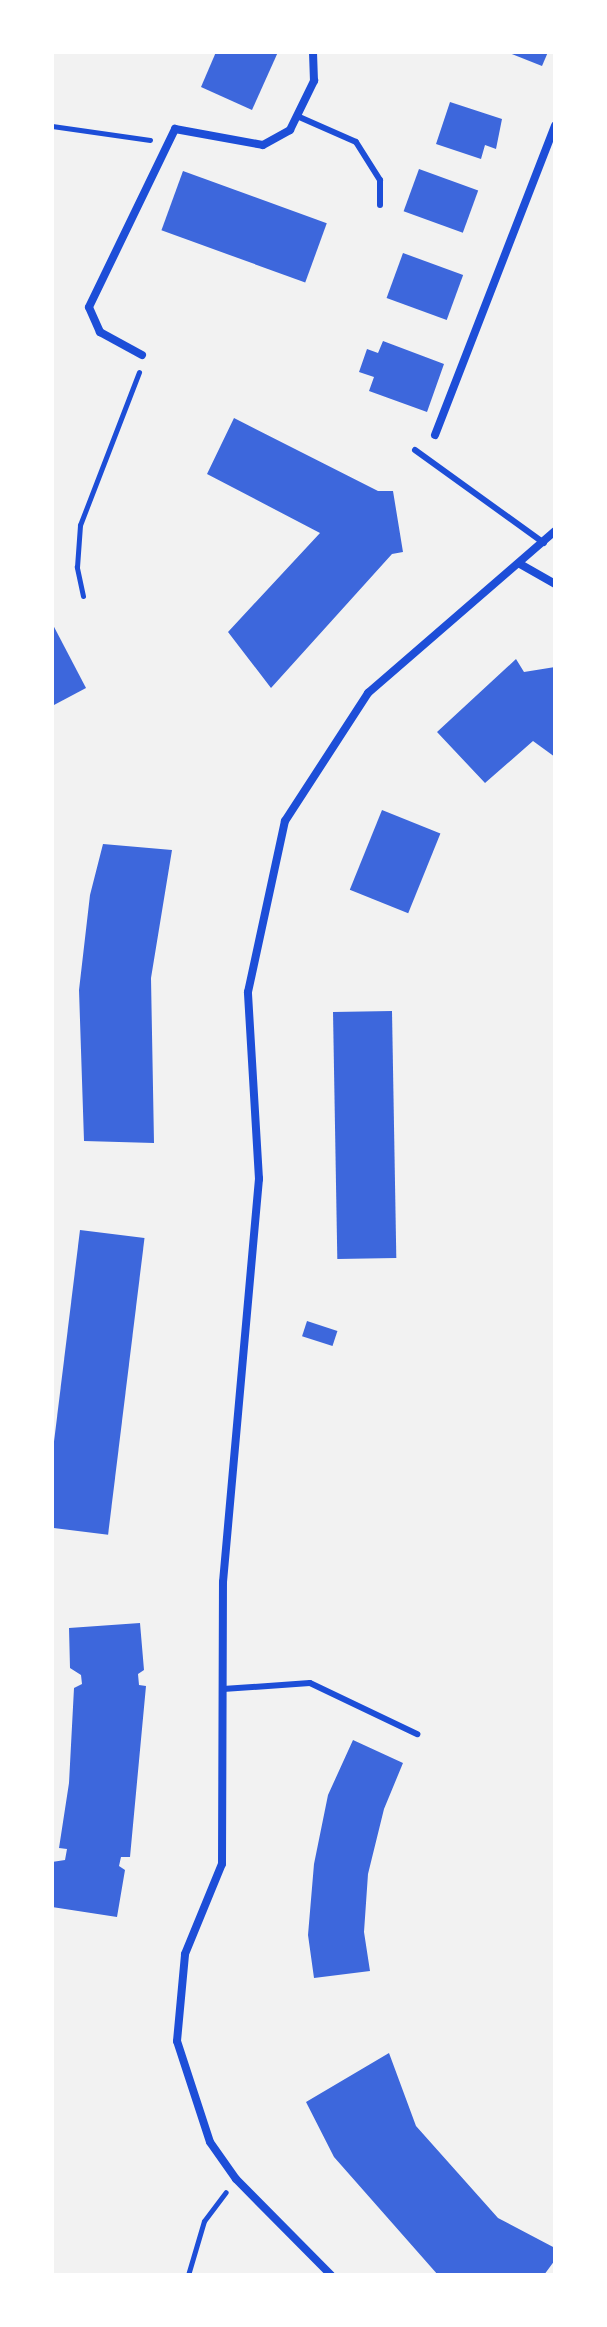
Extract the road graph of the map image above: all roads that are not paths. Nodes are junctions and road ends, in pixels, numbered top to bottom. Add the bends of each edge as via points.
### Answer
1 (313, 52) edge
2 (297, 116) junction
3 (555, 125) edge
4 (380, 205) dead end
5 (142, 355) road end
6 (435, 435) dead end
7 (415, 450) dead end
8 (555, 531) edge
9 (544, 543) junction
10 (520, 564) junction
11 (555, 584) edge
12 (223, 1689) junction
13 (417, 1734) dead end
14 (331, 2275) edge

1 - 2 street via 314,81
2 - 4 lane via 356,142 380,180
2 - 5 street via 290,130 263,145 175,129 89,307 100,332
3 - 6 street
7 - 9 lane
8 - 9 street
9 - 10 street
10 - 11 street
10 - 12 street via 368,693 285,821 248,992 259,1179 223,1582
12 - 13 lane via 310,1683
12 - 14 street via 222,1864 185,1954 177,2041 210,2142 236,2179

